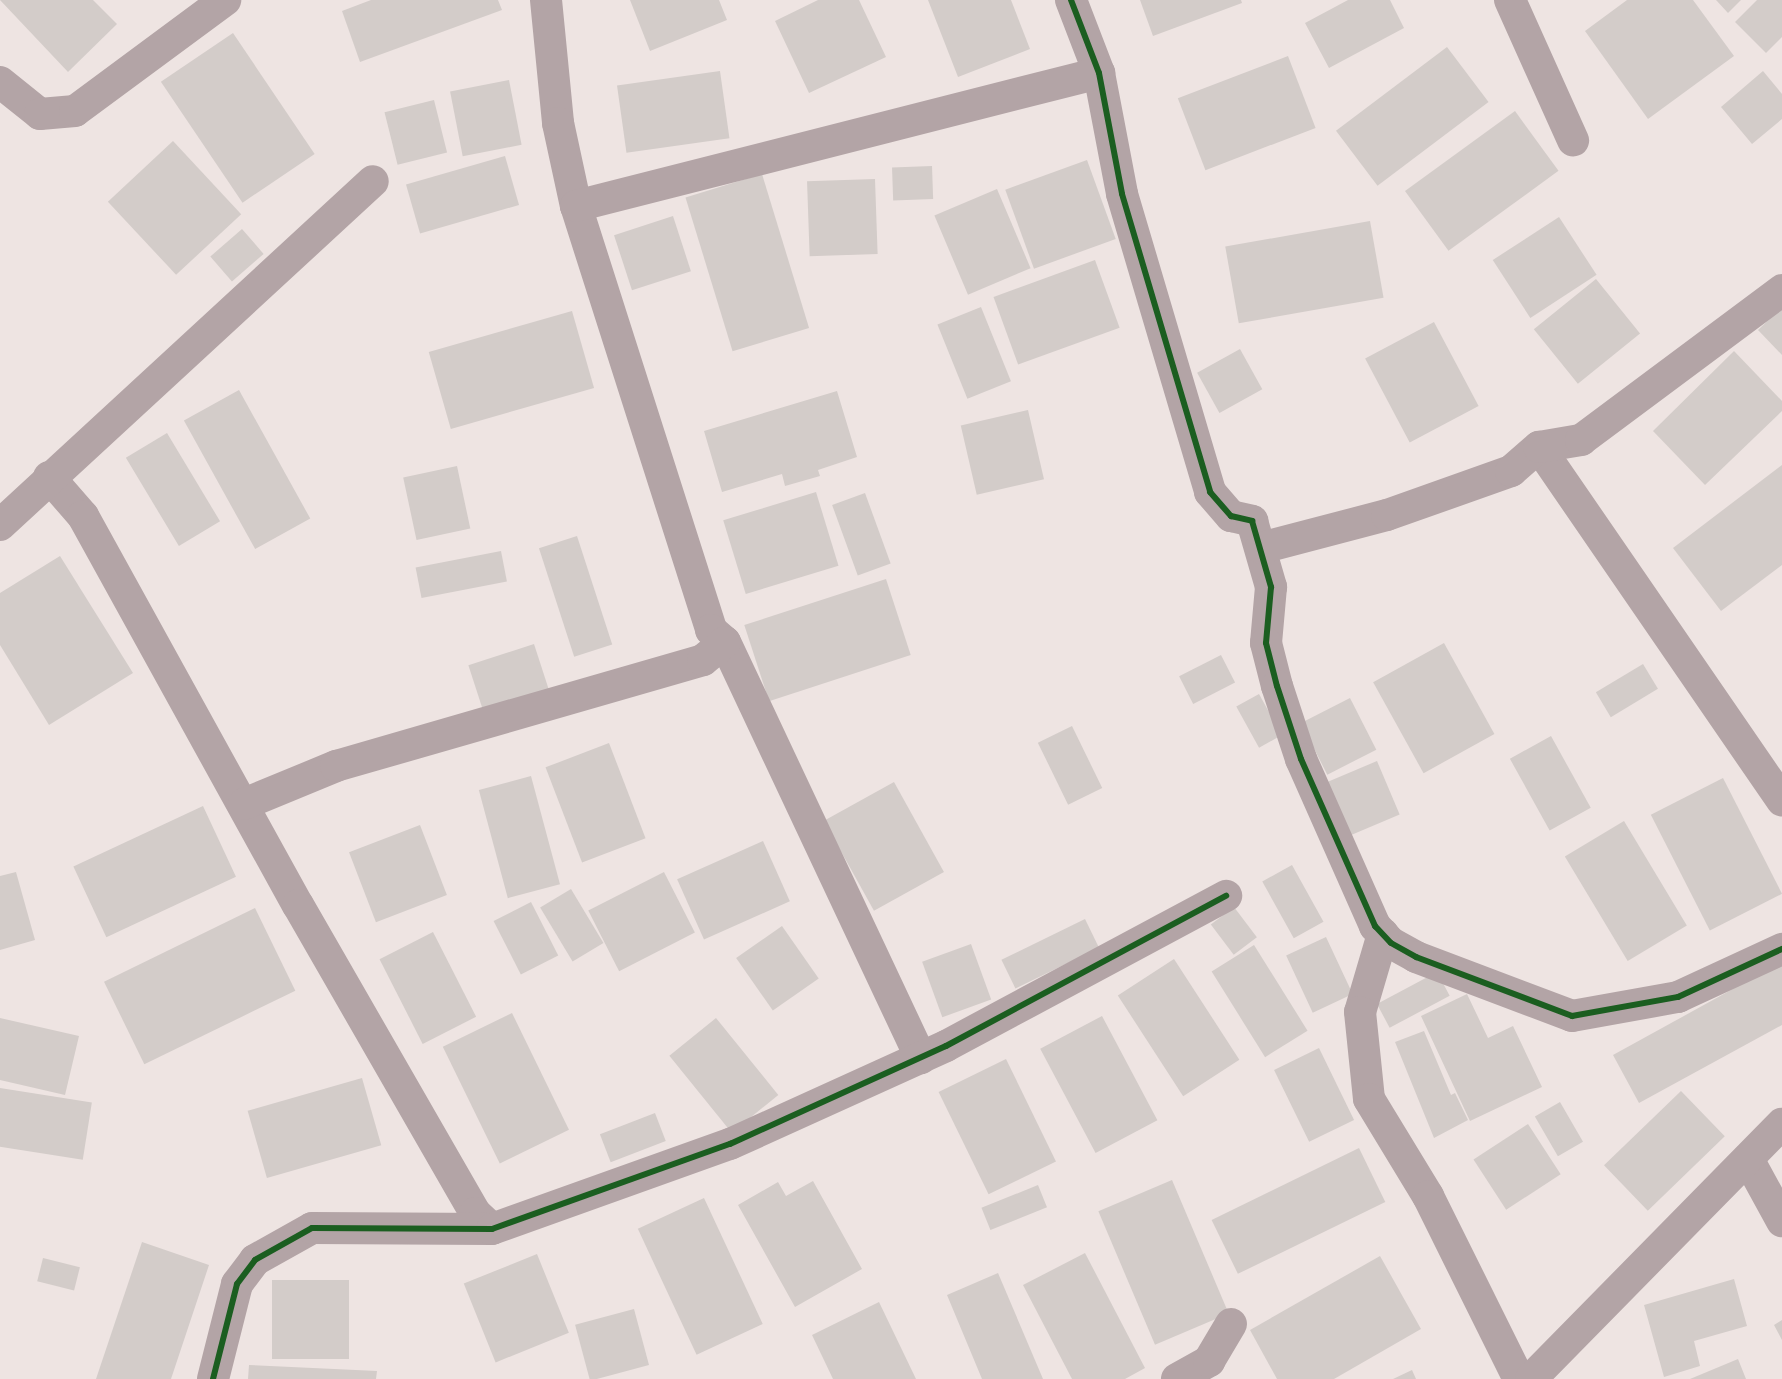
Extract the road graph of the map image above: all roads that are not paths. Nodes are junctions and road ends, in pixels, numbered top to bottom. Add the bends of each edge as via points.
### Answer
1 (225, 0) edge
2 (546, 0) edge
3 (1071, 0) edge
4 (1510, 0) edge
5 (1099, 73) junction
6 (0, 82) edge
7 (1573, 140) dead end
8 (373, 181) dead end
9 (576, 206) junction
10 (1782, 290) edge
11 (1539, 447) junction
12 (49, 477) junction
13 (0, 525) edge
14 (1261, 548) junction
15 (725, 642) junction
16 (1782, 801) edge
17 (244, 804) junction
18 (1226, 896) dead end
19 (1383, 934) junction
20 (1782, 949) edge
21 (921, 1058) junction
22 (1782, 1124) edge
23 (1748, 1159) junction
24 (1782, 1221) edge
25 (492, 1229) junction
26 (1231, 1324) dead end
27 (213, 1379) edge
28 (1177, 1379) edge
29 (1519, 1379) edge
30 (1532, 1379) edge

1 - 6 street via 75,111 40,114
2 - 9 street via 558,123
3 - 5 street
4 - 7 street
5 - 9 street
5 - 14 street via 1122,194 1210,492 1231,516 1252,521
8 - 12 street
9 - 15 street via 711,630
10 - 11 street via 1581,440
11 - 14 street via 1512,471 1387,515
11 - 16 street
12 - 13 street
12 - 17 street via 83,516
14 - 19 street via 1271,587 1266,643 1277,686 1301,759 1375,926
15 - 17 street via 703,660 336,766
15 - 21 street
17 - 25 street via 475,1213
18 - 21 street
19 - 20 street via 1416,957 1572,1016 1678,997
19 - 29 street via 1360,1012 1370,1099 1428,1196
21 - 25 street via 730,1144
22 - 23 street
23 - 24 street
23 - 30 street
25 - 27 street via 312,1228 255,1260 237,1284
26 - 28 street via 1209,1361

